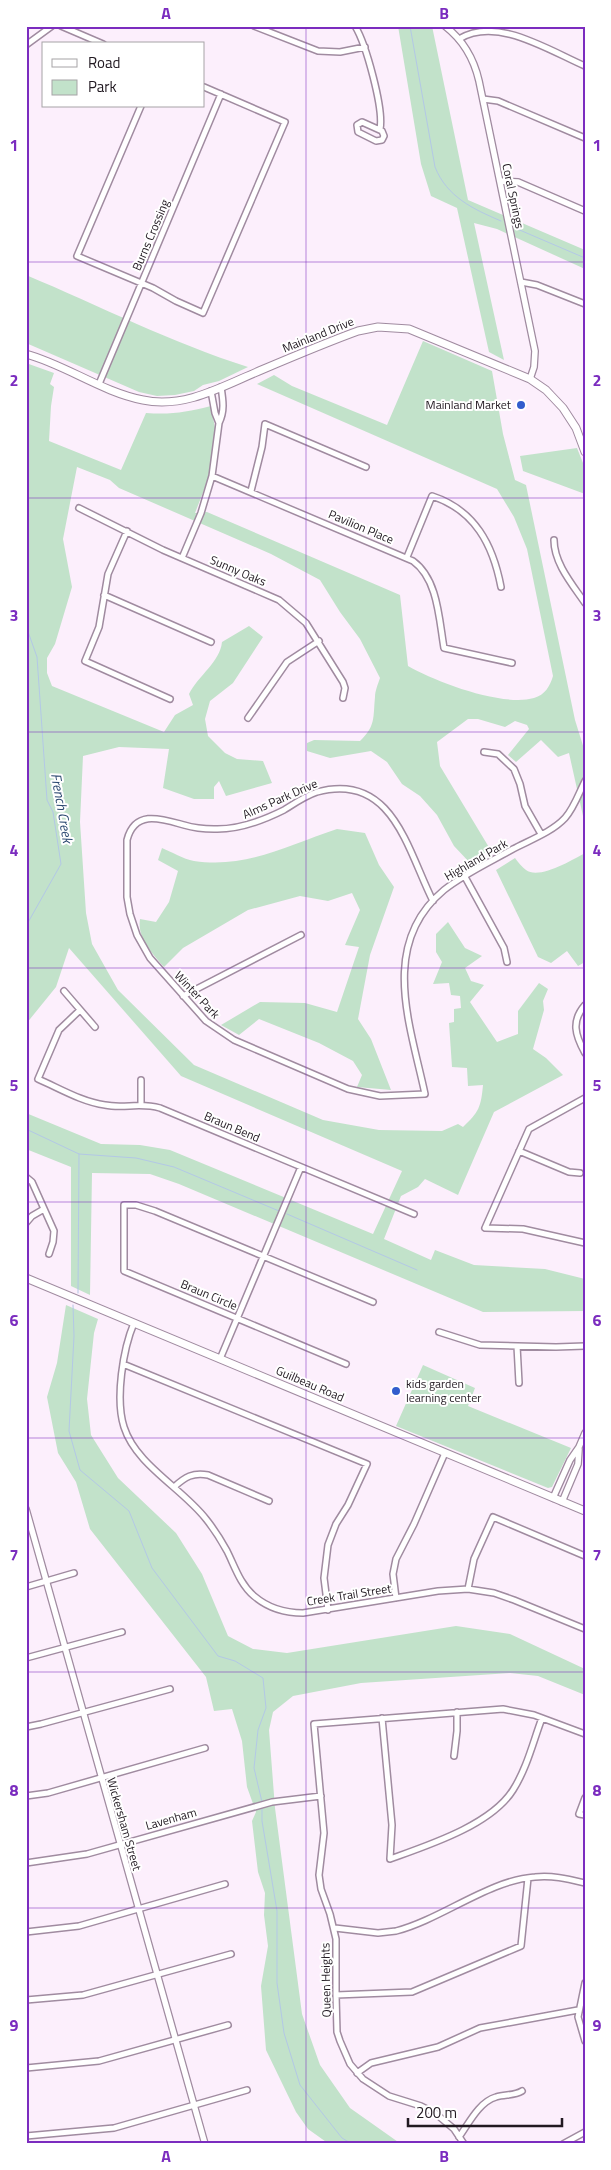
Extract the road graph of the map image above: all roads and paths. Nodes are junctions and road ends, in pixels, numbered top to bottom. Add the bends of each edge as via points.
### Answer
1 (52, 26) edge
2 (61, 26) edge
3 (254, 26) edge
4 (355, 26) edge
5 (445, 26) edge
6 (459, 39) junction
7 (93, 42) edge
8 (26, 45) edge
9 (365, 47) junction
10 (585, 66) edge
11 (205, 87) edge
12 (221, 94) junction
13 (483, 99) junction
14 (140, 108) edge
15 (380, 129) junction
16 (585, 138) edge
17 (500, 181) junction
18 (585, 211) edge
19 (521, 282) junction
20 (141, 283) junction
21 (585, 304) edge
22 (26, 354) edge
23 (530, 379) junction
24 (99, 384) junction
25 (221, 387) junction
26 (211, 391) junction
27 (219, 423) junction
28 (583, 440) edge
29 (585, 452) edge
30 (366, 466) dead end
31 (212, 476) junction
32 (251, 492) junction
33 (79, 508) dead end
34 (127, 531) junction
35 (554, 540) dead end
36 (406, 557) junction
37 (182, 558) junction
38 (501, 587) dead end
39 (104, 595) junction
40 (585, 603) edge
41 (211, 642) dead end
42 (319, 642) junction
43 (512, 663) dead end
44 (170, 698) dead end
45 (343, 698) dead end
46 (248, 718) dead end
47 (484, 752) dead end
48 (585, 781) edge
49 (136, 825) joint
50 (541, 834) junction
51 (465, 877) junction
52 (433, 901) junction
53 (301, 935) dead end
54 (507, 962) dead end
55 (64, 992) dead end
56 (183, 996) junction
57 (585, 1005) edge
58 (80, 1010) junction
59 (95, 1027) dead end
60 (585, 1052) edge
61 (141, 1080) dead end
62 (425, 1094) joint
63 (585, 1098) edge
64 (141, 1104) junction
65 (519, 1151) junction
66 (301, 1167) junction
67 (580, 1174) dead end
68 (26, 1177) edge
69 (44, 1209) junction
70 (414, 1214) dead end
71 (26, 1223) edge
72 (585, 1243) edge
73 (49, 1254) dead end
74 (264, 1256) junction
75 (26, 1278) edge
76 (373, 1302) dead end
77 (238, 1318) junction
78 (134, 1323) junction
79 (439, 1332) dead end
80 (517, 1346) junction
81 (585, 1346) edge
82 (220, 1359) junction
83 (123, 1364) junction
84 (346, 1364) dead end
85 (519, 1383) dead end
86 (585, 1433) edge
87 (579, 1447) junction
88 (445, 1452) junction
89 (174, 1487) junction
90 (553, 1498) junction
91 (269, 1501) dead end
92 (562, 1502) junction
93 (26, 1508) edge
94 (585, 1511) edge
95 (585, 1556) edge
96 (74, 1573) dead end
97 (46, 1581) junction
98 (26, 1587) edge
99 (468, 1589) junction
100 (396, 1598) junction
101 (328, 1610) junction
102 (585, 1629) edge
103 (122, 1632) dead end
104 (65, 1648) junction
105 (26, 1658) edge
106 (170, 1689) dead end
107 (457, 1712) junction
108 (83, 1713) junction
109 (382, 1718) junction
110 (542, 1718) junction
111 (26, 1727) edge
112 (585, 1734) edge
113 (205, 1748) dead end
114 (454, 1756) dead end
115 (101, 1779) junction
116 (26, 1796) edge
117 (321, 1796) junction
118 (585, 1798) edge
119 (582, 1814) edge
120 (120, 1844) junction
121 (26, 1863) edge
122 (528, 1878) junction
123 (585, 1883) edge
124 (225, 1884) dead end
125 (138, 1908) junction
126 (334, 1928) junction
127 (26, 1932) edge
128 (231, 1954) dead end
129 (157, 1975) junction
130 (585, 1983) edge
131 (336, 1995) junction
132 (26, 2000) edge
133 (578, 2010) junction
134 (228, 2025) dead end
135 (176, 2040) junction
136 (585, 2042) edge
137 (26, 2068) edge
138 (357, 2073) junction
139 (247, 2090) dead end
140 (522, 2091) dead end
141 (194, 2106) junction
142 (585, 2132) edge
143 (26, 2136) edge
144 (459, 2137) junction
145 (205, 2144) edge
146 (464, 2144) edge
147 (563, 2144) edge

1 - 8 street
2 - 7 street
3 - 9 street via 318,51 340,52
4 - 9 street
5 - 6 street, Coral Springs
6 - 10 street via 480,31 504,32
6 - 13 street, Coral Springs via 474,62
9 - 15 street via 381,117
11 - 12 street
12 - 20 street, Burns Crossing
12 - 20 street via 285,122 203,313
13 - 16 street via 498,100
13 - 17 street, Coral Springs
14 - 20 street via 77,256
15 - 15 street via 362,122 356,127 359,134 376,141 384,136
17 - 18 street via 518,182
17 - 19 street, Coral Springs
19 - 21 street
19 - 23 street, Coral Springs via 535,350
20 - 24 street, Burns Crossing
22 - 24 main road, Mainland Drive
23 - 25 main road, Mainland Drive via 426,334 389,326 350,334
23 - 28 main road, Mainland Drive via 563,408
24 - 26 main road, Mainland Drive via 132,397 162,402
25 - 26 main road, Mainland Drive
25 - 27 street via 224,404
26 - 27 street
27 - 31 street
28 - 29 main road, Mainland Drive
30 - 32 street via 265,424
31 - 32 street, Pavilion Place
31 - 37 street
32 - 36 street, Pavilion Place
33 - 34 street, Sunny Oaks
34 - 37 street, Sunny Oaks
34 - 39 street via 108,574
35 - 40 street via 558,562
36 - 38 street via 432,496 456,506 477,526 490,548
36 - 43 street, Pavilion Place via 422,568 429,581 444,648
37 - 42 street, Sunny Oaks via 279,600 306,623
39 - 41 street
39 - 44 street via 99,627 85,660
42 - 45 street, Sunny Oaks via 343,682
42 - 46 street via 287,662
47 - 50 street via 498,754 514,769 525,806
48 - 50 street, Highland Park via 565,818
49 - 52 street, Alms Park Drive via 156,817 195,828 229,829 268,817 317,792 358,792 382,805 396,821
49 - 56 street, Winter Park via 129,832 126,845 130,914 137,936 147,952
50 - 51 street, Highland Park
51 - 52 street, Highland Park via 454,882
51 - 54 street via 504,948
52 - 62 street, Highland Park via 409,942 404,975 406,1003
53 - 56 street
55 - 58 street
56 - 62 street, Winter Park via 221,1033 348,1089 380,1096
57 - 60 street via 578,1013 575,1027
58 - 59 street
58 - 64 street, Braun Bend via 60,1030 38,1079 98,1104
61 - 64 street
63 - 65 street via 533,1126
64 - 66 street, Braun Bend via 160,1108
65 - 67 street
65 - 72 street via 485,1228 523,1228
66 - 70 street, Braun Bend
66 - 74 street
68 - 69 street via 32,1182
69 - 71 street
69 - 73 street via 54,1236
74 - 76 street
74 - 77 street
74 - 77 street, Braun Circle via 156,1210 124,1205 124,1271
75 - 78 main road, Guilbeau Road
77 - 82 street
77 - 84 street, Braun Circle
78 - 82 main road, Guilbeau Road
78 - 83 street, Creek Trail Street via 125,1345
79 - 80 street via 473,1344
80 - 81 street
80 - 85 street
82 - 88 main road, Guilbeau Road
83 - 89 street, Creek Trail Street via 120,1405 127,1436 140,1455
83 - 101 street via 367,1464 328,1545 324,1578
86 - 87 street
87 - 90 street
87 - 92 street via 578,1464
88 - 90 main road, Guilbeau Road
88 - 100 street via 396,1558 393,1574
89 - 91 street via 200,1473
89 - 101 street, Creek Trail Street via 205,1518 244,1585 254,1596 288,1612
90 - 92 main road, Guilbeau Road
92 - 94 main road, Guilbeau Road
93 - 97 street, Wickersham Street
95 - 99 street via 493,1517 474,1560
96 - 97 street
97 - 98 street
97 - 104 street, Wickersham Street
99 - 100 street, Creek Trail Street
99 - 102 street, Creek Trail Street via 494,1593
100 - 101 street, Creek Trail Street
103 - 104 street
104 - 105 street
104 - 108 street, Wickersham Street
106 - 108 street
107 - 109 street
107 - 110 street via 502,1709
107 - 114 street
108 - 111 street
108 - 115 street, Wickersham Street
109 - 110 street via 392,1826 390,1860 478,1822 501,1805 518,1782
109 - 117 street, Queen Heights via 314,1724
110 - 112 street
113 - 115 street
115 - 116 street via 48,1794
115 - 120 street, Wickersham Street
117 - 120 street, Lavenham via 272,1802
117 - 126 street, Queen Heights via 324,1833 319,1882
118 - 119 street
120 - 121 street, Lavenham via 74,1857
120 - 125 street, Wickersham Street
122 - 123 street via 554,1877
122 - 126 street via 504,1884 405,1928 378,1932
122 - 131 street via 521,1946 412,1992
124 - 125 street
125 - 127 street via 79,1926
125 - 129 street, Wickersham Street
126 - 131 street, Queen Heights
128 - 129 street
129 - 132 street via 84,1995
129 - 135 street, Wickersham Street
130 - 133 street
131 - 138 street, Queen Heights via 337,2032
133 - 136 street
133 - 138 street via 480,2028 438,2047 371,2063
134 - 135 street
135 - 137 street via 99,2061
135 - 141 street, Wickersham Street
138 - 144 street, Queen Heights via 385,2094 436,2113
139 - 141 street
140 - 144 street via 486,2101
141 - 143 street via 106,2129
141 - 145 street, Wickersham Street
142 - 147 street
144 - 146 street, Queen Heights

